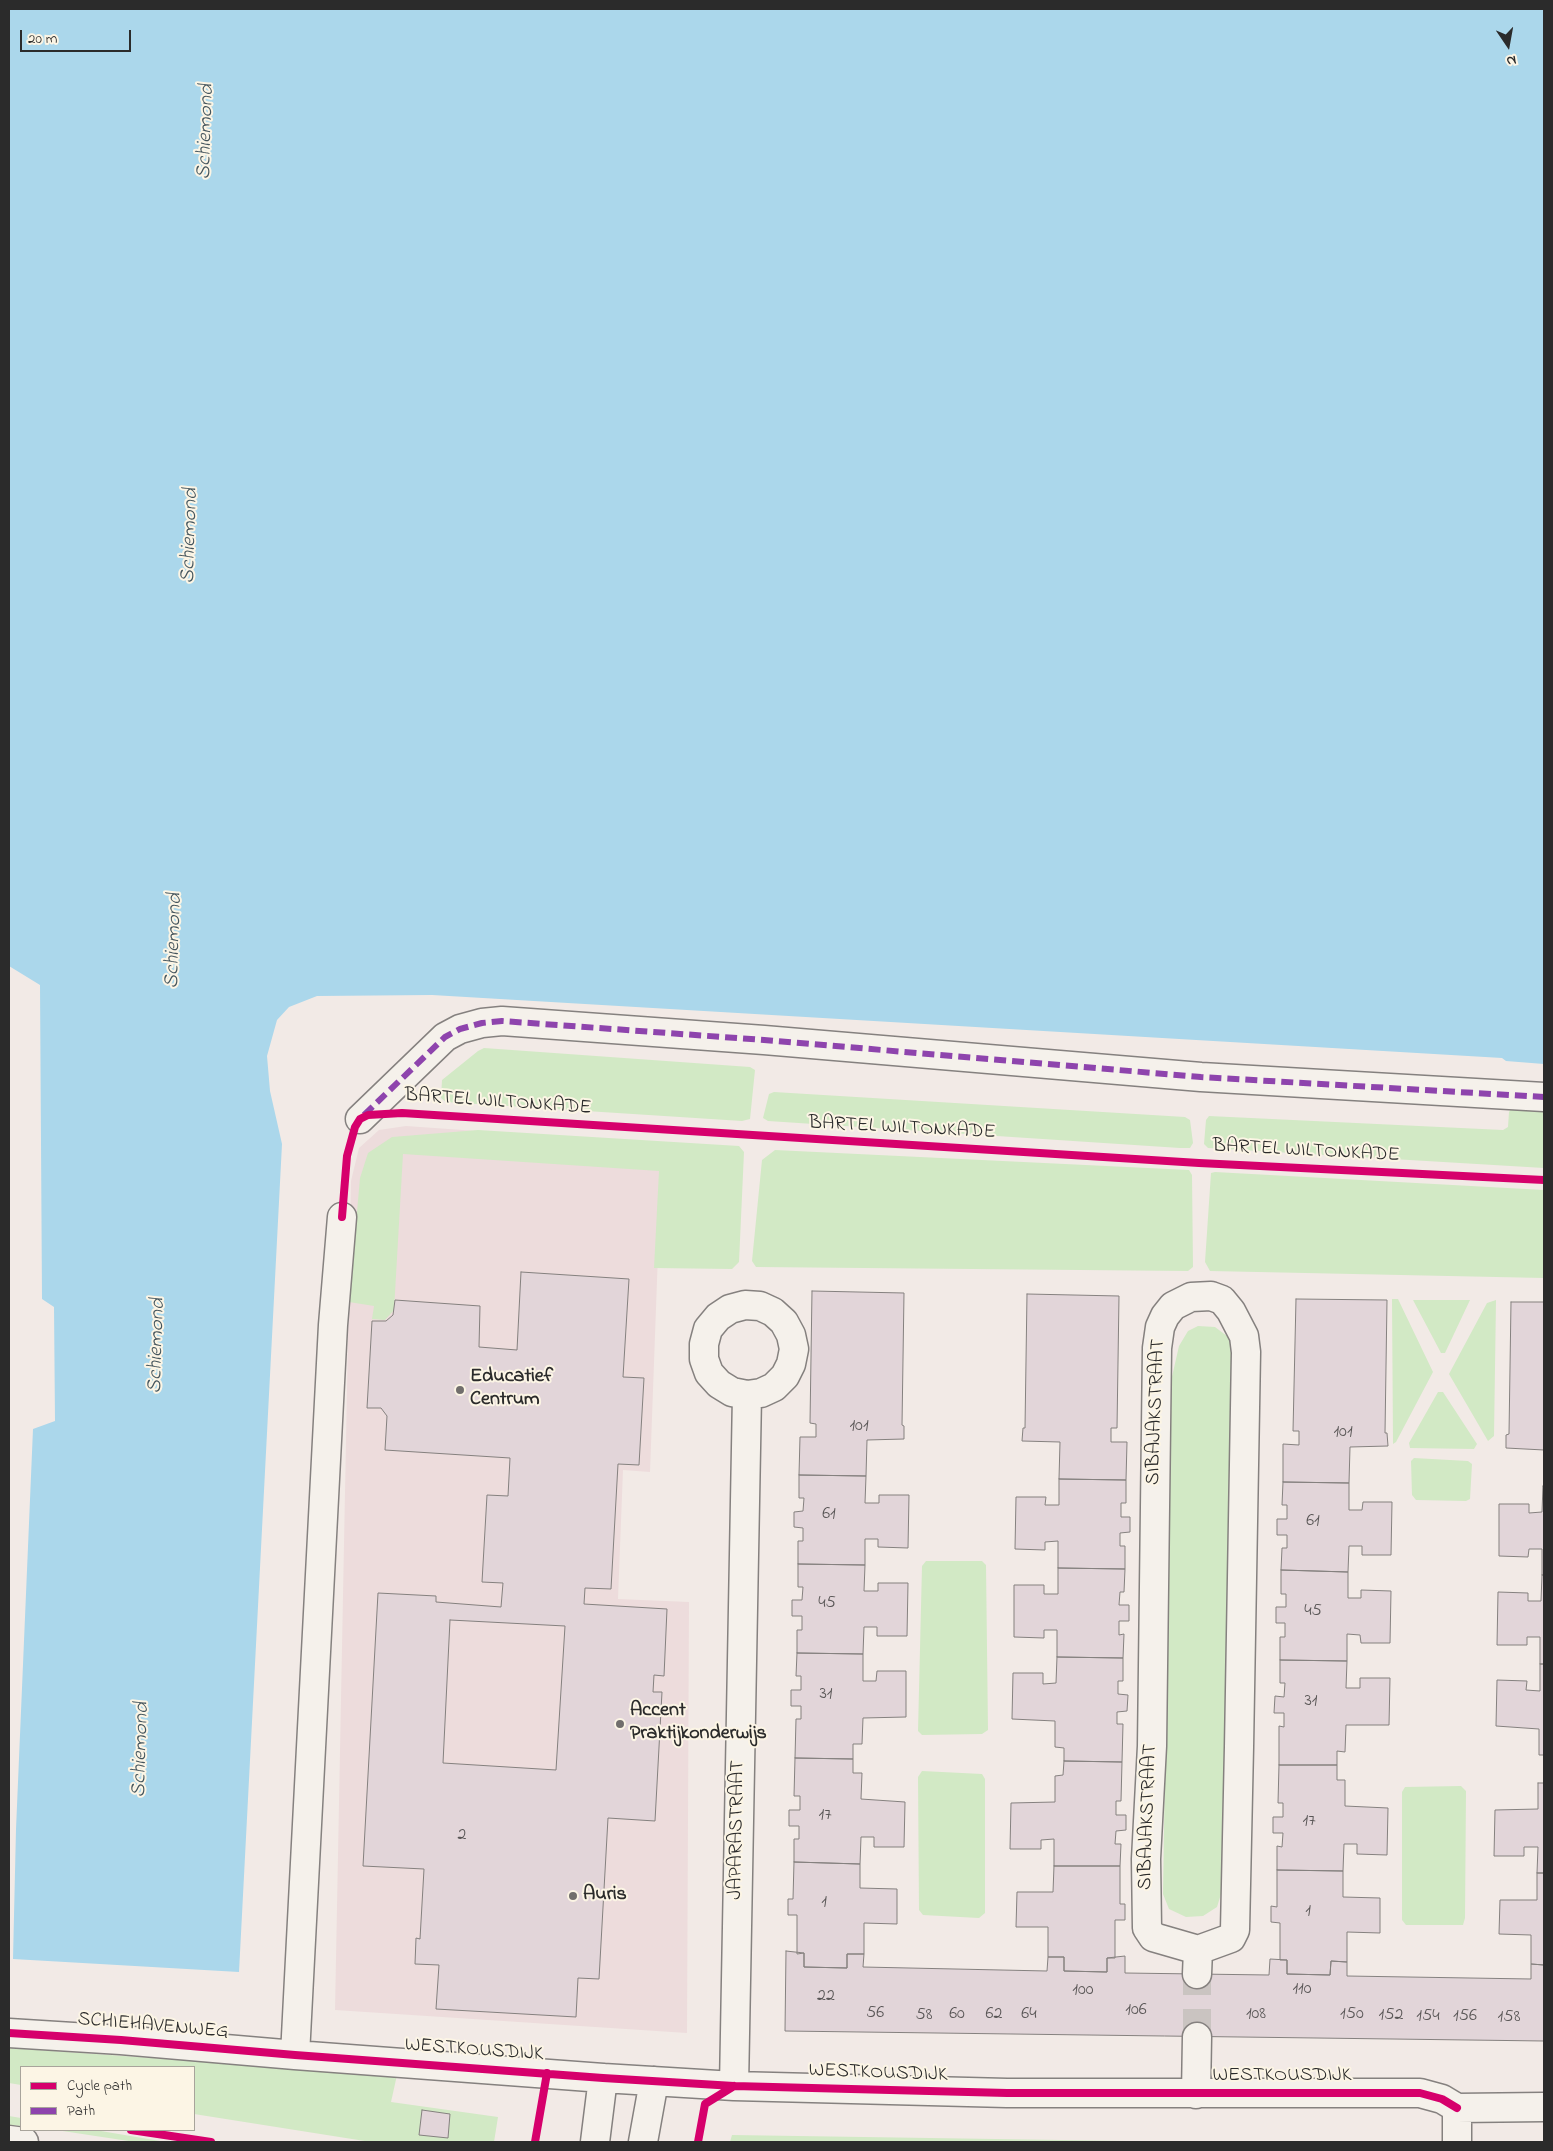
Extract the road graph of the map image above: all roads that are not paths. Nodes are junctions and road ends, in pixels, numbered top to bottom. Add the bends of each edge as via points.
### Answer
1 (1544, 1097) edge
2 (360, 1120) dead end
3 (342, 1217) dead end
4 (747, 1395) dead end
5 (1198, 1962) joint
6 (9, 2033) edge
7 (1197, 2037) tunnel mouth
8 (295, 2055) junction
9 (603, 2078) junction
10 (654, 2081) junction
11 (734, 2086) junction
12 (1196, 2094) junction
13 (1544, 2107) edge
14 (1457, 2108) junction
15 (9, 2140) edge
16 (24, 2142) edge
17 (595, 2142) edge
18 (643, 2142) edge
19 (1457, 2142) edge

1 - 2 street, BARTEL WILTONKADE via 1201,1077 502,1021 460,1029 445,1037
3 - 8 street via 332,1325
4 - 11 street, JAPARASTRAAT
5 - 5 street, SIBAJAKSTRAAT via 1231,1938 1235,1930 1246,1352 1244,1336 1230,1311 1222,1300 1211,1296 1183,1299 1173,1306 1160,1327 1157,1348 1152,1746 1146,1859 1147,1928 1153,1937
6 - 8 street, SCHIEHAVENWEG
7 - 12 street
8 - 9 street, WESTKOUSDIJK
9 - 10 street, WESTKOUSDIJK
9 - 17 street
10 - 11 street, WESTKOUSDIJK
10 - 18 street
11 - 12 street, WESTKOUSDIJK
12 - 14 street, WESTKOUSDIJK via 1420,2093 1442,2099
13 - 14 street
14 - 19 street
15 - 16 street

